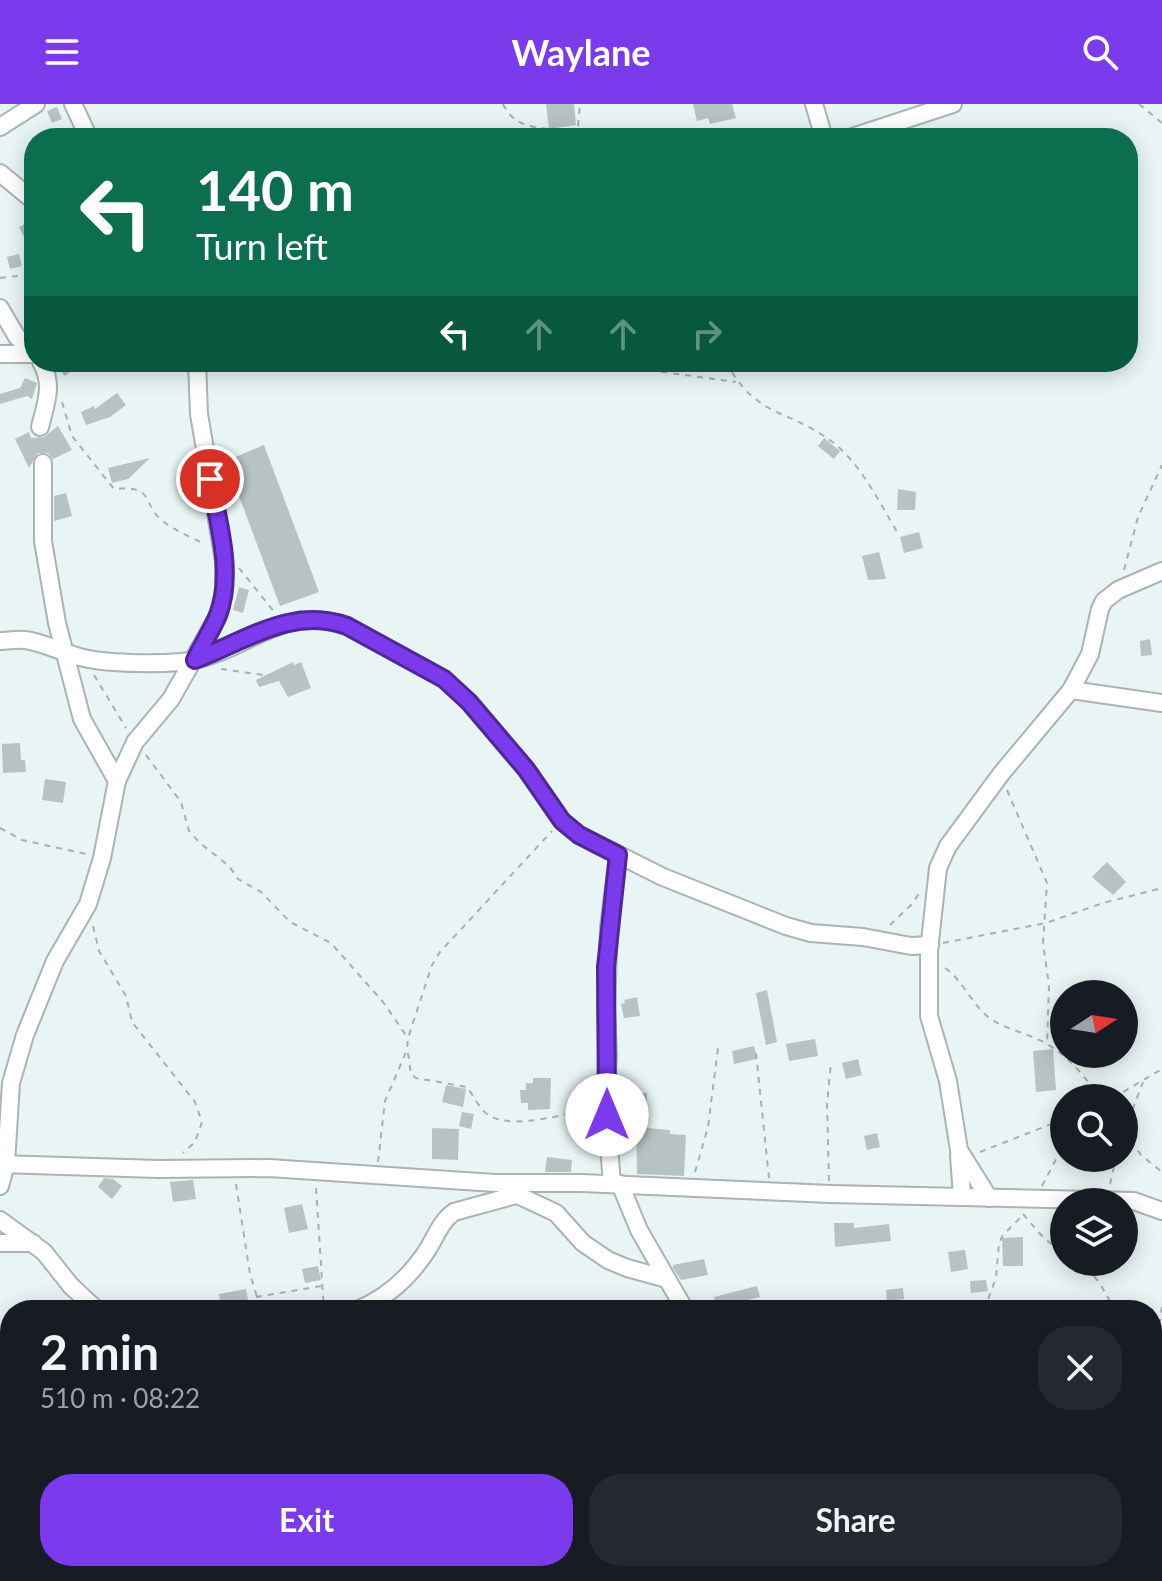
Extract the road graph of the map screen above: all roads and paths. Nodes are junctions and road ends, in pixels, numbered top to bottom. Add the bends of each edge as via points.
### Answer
1 (36, 104) edge
2 (73, 104) edge
3 (503, 104) edge
4 (580, 104) edge
5 (814, 104) edge
6 (953, 104) edge
7 (1139, 104) edge
8 (1162, 123) edge
9 (0, 127) edge
10 (84, 128) edge
11 (534, 128) edge
12 (577, 128) edge
13 (821, 128) edge
14 (880, 128) edge
15 (0, 173) edge
16 (24, 193) edge
17 (24, 275) edge
18 (0, 278) edge
19 (0, 308) edge
20 (24, 344) edge
21 (24, 353) edge
22 (0, 354) edge
23 (47, 372) edge
24 (197, 372) edge
25 (664, 372) edge
26 (732, 372) edge
27 (737, 382) junction
28 (60, 392) dead end
29 (40, 427) dead end
30 (43, 463) dead end
31 (1162, 465) edge
32 (899, 535) dead end
33 (223, 553) junction
34 (1162, 571) edge
35 (1118, 590) junction
36 (284, 623) junction
37 (0, 641) edge
38 (65, 653) junction
39 (83, 658) junction
40 (197, 659) junction
41 (270, 676) dead end
42 (1071, 690) junction
43 (1162, 703) edge
44 (135, 742) junction
45 (1001, 774) junction
46 (117, 781) junction
47 (562, 821) junction
48 (0, 828) edge
49 (618, 855) junction
50 (102, 858) junction
51 (923, 888) dead end
52 (1162, 888) edge
53 (88, 904) junction
54 (1046, 923) junction
55 (889, 926) dead end
56 (930, 953) junction
57 (408, 1038) junction
58 (1047, 1044) junction
59 (718, 1048) dead end
60 (407, 1050) junction
61 (756, 1053) dead end
62 (831, 1062) dead end
63 (1162, 1069) edge
64 (1143, 1080) junction
65 (1089, 1084) edge
66 (1136, 1084) edge
67 (1138, 1094) edge
68 (605, 1097) junction
69 (1050, 1124) edge
70 (1138, 1151) edge
71 (961, 1154) junction
72 (3, 1164) edge
73 (233, 1167) junction
74 (158, 1169) junction
75 (316, 1171) junction
76 (1050, 1172) edge
77 (1162, 1172) edge
78 (376, 1175) junction
79 (495, 1183) junction
80 (616, 1184) junction
81 (0, 1186) edge
82 (690, 1188) junction
83 (772, 1191) junction
84 (831, 1194) junction
85 (516, 1195) junction
86 (962, 1197) junction
87 (989, 1198) junction
88 (1009, 1198) junction
89 (1035, 1201) junction
90 (1050, 1201) edge
91 (1138, 1202) edge
92 (1162, 1211) edge
93 (1023, 1215) junction
94 (0, 1220) edge
95 (0, 1243) edge
96 (33, 1243) junction
97 (1050, 1243) edge
98 (1094, 1276) edge
99 (667, 1279) junction
100 (322, 1286) junction
101 (255, 1297) junction
102 (87, 1300) edge
103 (256, 1300) edge
104 (323, 1300) edge
105 (378, 1300) edge
106 (679, 1300) edge
107 (988, 1300) edge
108 (1109, 1300) edge

1 - 9 street
2 - 10 street
3 - 11 path via 515,120
4 - 12 path
5 - 13 street
6 - 14 street
7 - 8 path
15 - 16 street
17 - 18 path
19 - 20 street
21 - 22 street
23 - 29 street via 49,389
24 - 33 street
25 - 27 path
26 - 27 path
27 - 32 path via 757,402 833,442
28 - 33 path via 72,436 110,487 139,490 160,520
30 - 38 street via 43,541
31 - 35 path via 1138,517
33 - 36 path
33 - 40 street via 219,614
34 - 35 street
35 - 42 street via 1100,609 1090,654
36 - 40 street
36 - 47 street via 339,623 444,679 526,769
37 - 38 street via 26,640
38 - 39 street
38 - 46 street via 82,719
39 - 40 street via 119,663
39 - 44 path
40 - 41 path via 216,668
40 - 44 street
42 - 43 street
42 - 45 street
44 - 46 street
44 - 57 path via 181,802 189,831 200,843 290,922 331,943
45 - 54 path via 1047,883
45 - 56 street via 938,868
46 - 50 street
47 - 49 street
47 - 57 path via 440,952
48 - 50 path via 22,840
49 - 56 street via 786,926
49 - 68 street via 606,967
50 - 53 street
51 - 55 path
52 - 54 path
53 - 72 street via 55,961 25,1035 11,1083
53 - 74 path via 99,951 126,996 132,1022 195,1102 202,1122 195,1142
54 - 56 path
54 - 58 path
56 - 58 path via 993,1020
56 - 71 street via 929,1016
57 - 60 path
58 - 65 path via 1067,1057
59 - 82 path via 708,1127
60 - 68 path via 411,1074 467,1087 486,1113 499,1119 549,1118 595,1108
60 - 78 path via 385,1101
61 - 83 path
62 - 84 path
63 - 64 path
64 - 66 path
64 - 67 path
68 - 80 street
69 - 71 path
70 - 77 path
71 - 86 street
71 - 87 street
72 - 74 street
72 - 81 street
73 - 74 street
73 - 75 street
73 - 101 path
75 - 78 street
75 - 100 path
76 - 89 path
78 - 79 street
79 - 80 street
79 - 85 street
80 - 82 street
80 - 99 street
82 - 83 street
83 - 84 street
84 - 86 street
85 - 99 street via 556,1213 583,1243 608,1260
85 - 105 street via 447,1217 427,1251
86 - 87 street
87 - 88 street
88 - 89 street
88 - 93 path
89 - 90 street
91 - 92 street
93 - 97 path
93 - 107 path via 999,1243
94 - 96 street
95 - 96 street
96 - 102 street
98 - 108 path
99 - 106 street
100 - 101 path
100 - 104 path
101 - 103 path

